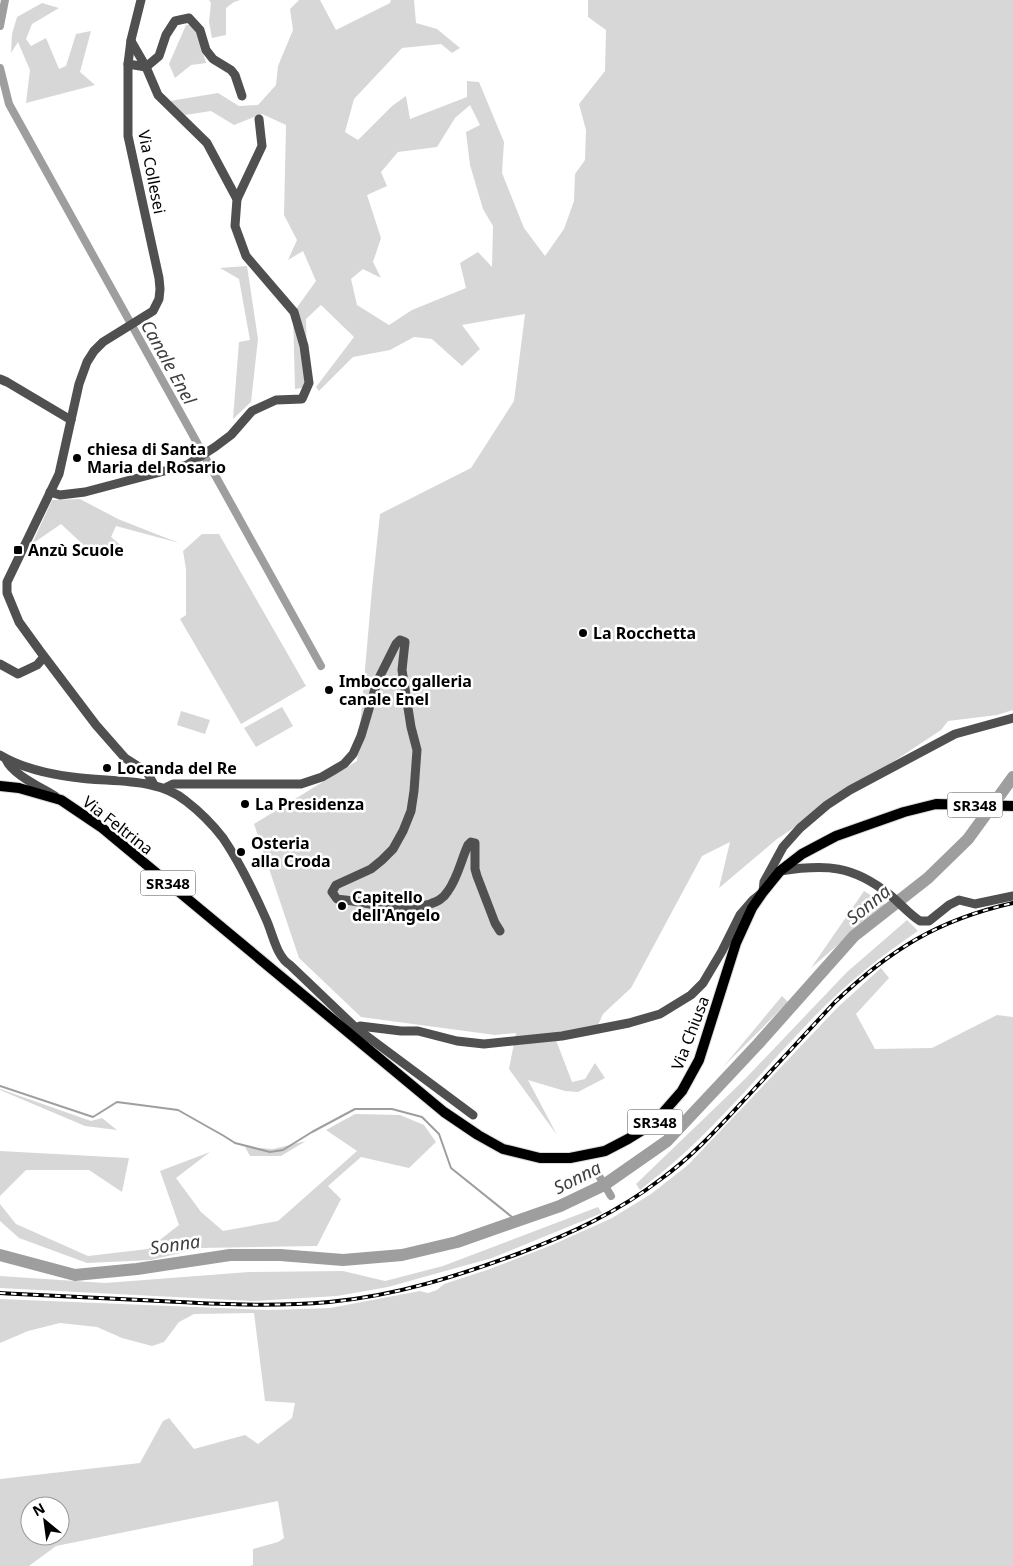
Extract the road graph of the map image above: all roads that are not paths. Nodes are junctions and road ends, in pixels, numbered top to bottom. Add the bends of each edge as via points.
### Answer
1 (141, 0) edge
2 (131, 40) junction
3 (128, 64) junction
4 (146, 67) junction
5 (242, 96) dead end
6 (259, 119) dead end
7 (238, 199) junction
8 (0, 380) edge
9 (72, 420) junction
10 (50, 492) junction
11 (3, 582) edge
12 (44, 657) junction
13 (0, 664) edge
14 (1013, 718) edge
15 (3, 757) edge
16 (58, 775) junction
17 (154, 785) junction
18 (0, 786) edge
19 (165, 788) junction
20 (50, 793) junction
21 (61, 800) junction
22 (1013, 806) edge
23 (780, 871) junction
24 (763, 892) junction
25 (1013, 896) edge
26 (500, 931) dead end
27 (272, 969) joint
28 (356, 1028) junction
29 (473, 1115) dead end

1 - 2 street, Via Collesei
2 - 3 street, Via Collesei
2 - 4 street
3 - 4 street
3 - 9 street, Via Collesei via 128,136 159,278 159,299 149,314 103,342 91,356 78,384
4 - 5 street via 159,56 175,21 189,18 200,30 206,50 235,75
4 - 7 street via 158,96 207,143
6 - 7 street via 262,146
7 - 10 street via 235,226 246,256 294,312 304,346 309,383 302,399 276,400 252,411 231,434 187,465 85,492 60,495
8 - 9 street
9 - 10 street, Via Collesei
10 - 11 street, Via Collesei
11 - 12 street via 19,622
12 - 13 street via 37,665 18,674
12 - 17 street via 96,725 125,758 147,772
14 - 24 street via 955,734 826,805 784,846 764,882
15 - 16 street
15 - 20 street, Via Feltrina via 17,772
16 - 17 street
16 - 20 street
17 - 19 street
18 - 21 main road, Via Feltrina
19 - 26 street via 173,784 300,784 322,777 344,764 353,754 361,736 377,682 396,644 400,640 405,642 402,670 417,750 410,811 393,849 371,869 336,885 332,892 338,899 396,909 441,900 454,881 471,842 475,843 477,876
19 - 28 street via 186,800 222,838 266,919 283,961
20 - 21 street, Via Feltrina
21 - 27 main road, Via Feltrina / SR348 via 101,827
22 - 23 main road, Via Chiusa / SR348 via 936,804 904,812 836,836 802,854
23 - 24 main road, Via Chiusa / SR348
23 - 25 street via 806,867 834,868 857,874 892,896 920,921 929,921 959,900 975,904
24 - 27 main road, Via Chiusa / SR348 via 736,943 699,1060 682,1091 654,1123 628,1140 605,1151 570,1158 540,1158 503,1149 478,1135 444,1112
24 - 28 street via 740,915 703,983 691,995 660,1014 562,1036 484,1044 418,1031
28 - 29 street

